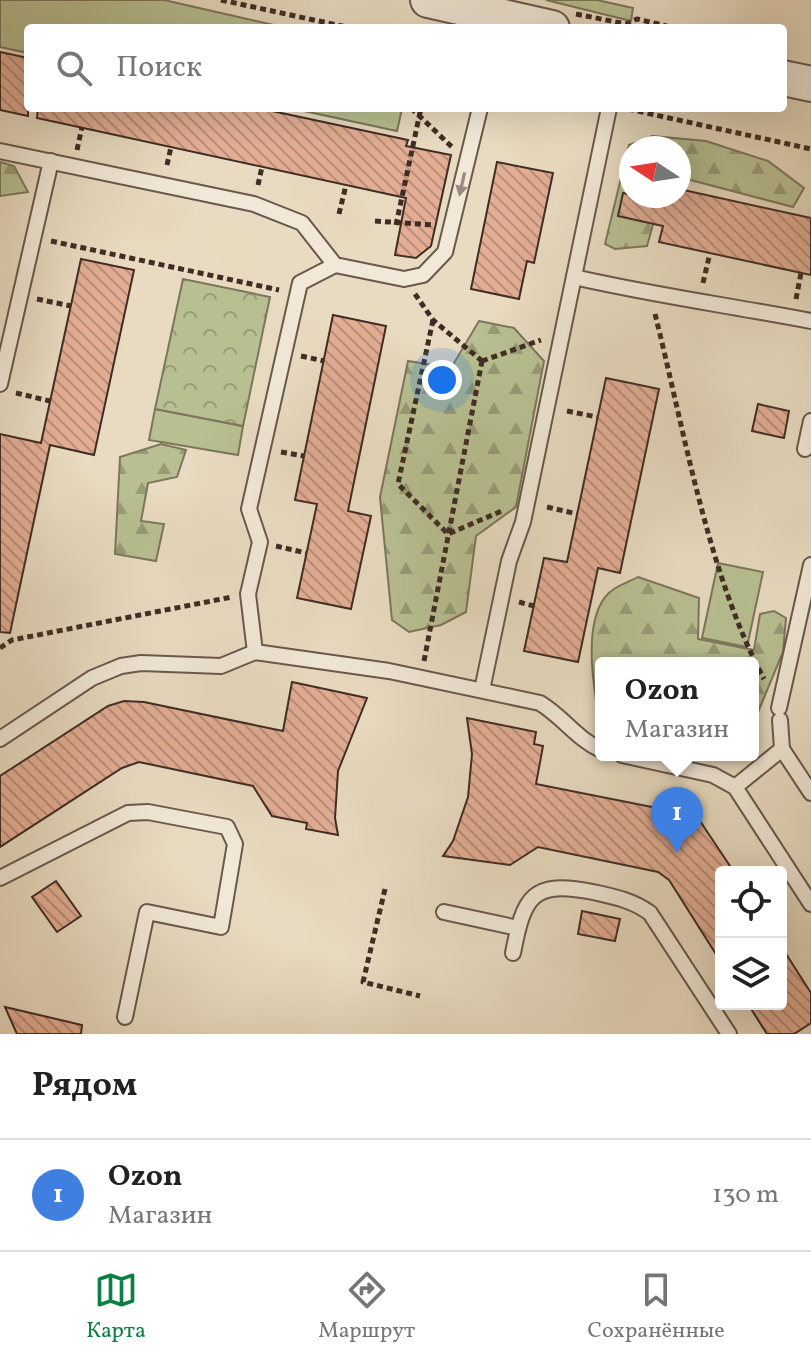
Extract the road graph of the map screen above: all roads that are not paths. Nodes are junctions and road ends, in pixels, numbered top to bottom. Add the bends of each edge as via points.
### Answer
1 (428, 0) edge
2 (523, 20) edge
3 (787, 79) edge
4 (811, 84) edge
5 (479, 112) edge
6 (608, 112) edge
7 (0, 151) edge
8 (51, 161) junction
9 (335, 265) junction
10 (574, 277) junction
11 (811, 321) edge
12 (6, 388) edge
13 (811, 421) edge
14 (805, 449) dead end
15 (811, 565) edge
16 (255, 652) junction
17 (482, 690) junction
18 (0, 739) edge
19 (595, 747) edge
20 (782, 749) junction
21 (649, 761) edge
22 (735, 787) junction
23 (811, 793) edge
24 (0, 878) edge
25 (811, 904) edge
26 (444, 912) dead end
27 (518, 928) junction
28 (513, 953) dead end
29 (125, 1017) dead end
30 (729, 1034) edge

1 - 2 street
3 - 4 street
5 -> 9 lane via 445,252 435,266 404,279
6 - 10 lane
7 - 8 lane
8 - 9 lane via 279,212 302,223
8 - 12 lane
9 - 16 lane via 300,283 249,509 260,542 248,594
10 - 11 lane
10 - 17 lane
13 - 14 lane
15 - 20 lane via 780,714
16 - 17 lane
16 - 18 lane via 221,666 121,666 92,678
17 - 19 lane via 540,703
20 - 22 lane
20 - 23 lane
21 - 22 lane via 713,775
22 - 25 lane
24 - 29 lane via 128,813 227,827 235,844 221,927 147,912
26 - 27 lane
27 - 28 lane
27 - 30 lane via 525,908 541,891 559,885 634,901 650,913

